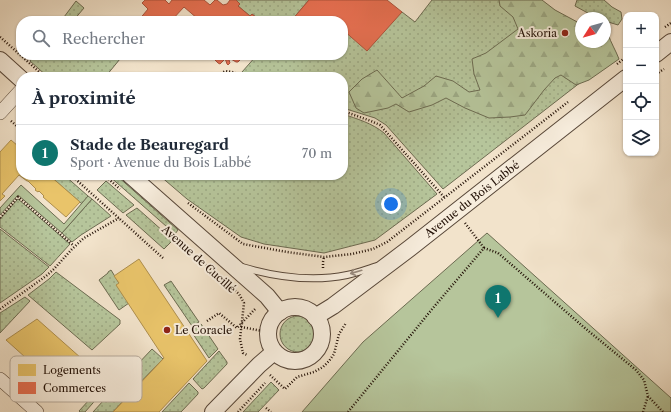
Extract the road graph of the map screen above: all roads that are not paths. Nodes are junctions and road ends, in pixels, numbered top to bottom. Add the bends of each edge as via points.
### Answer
1 (671, 42) edge
2 (659, 52) edge
3 (0, 60) edge
4 (16, 74) edge
5 (623, 80) edge
6 (16, 95) edge
7 (0, 113) edge
8 (136, 180) edge
9 (393, 260) junction
10 (230, 264) junction
11 (280, 312) junction
12 (315, 317) junction
13 (274, 352) junction
14 (0, 379) edge
15 (10, 388) edge
16 (26, 402) edge
17 (37, 412) edge
18 (213, 412) edge

1 - 2 street
3 - 4 street
5 - 9 street, Avenue du Bois Labbé
6 - 7 street
8 - 10 street, Avenue de Cucillé
9 -> 10 lane via 346,275 323,278 298,278 253,271
9 - 12 street, Avenue du Bois Labbé
10 - 11 street, Avenue de Cucillé via 267,296
11 - 12 street via 294,308 302,309
11 - 13 street via 270,324 268,332
12 - 13 street via 322,332 318,349 312,355 297,361 288,360
13 - 18 street
14 - 15 street
16 - 17 street

